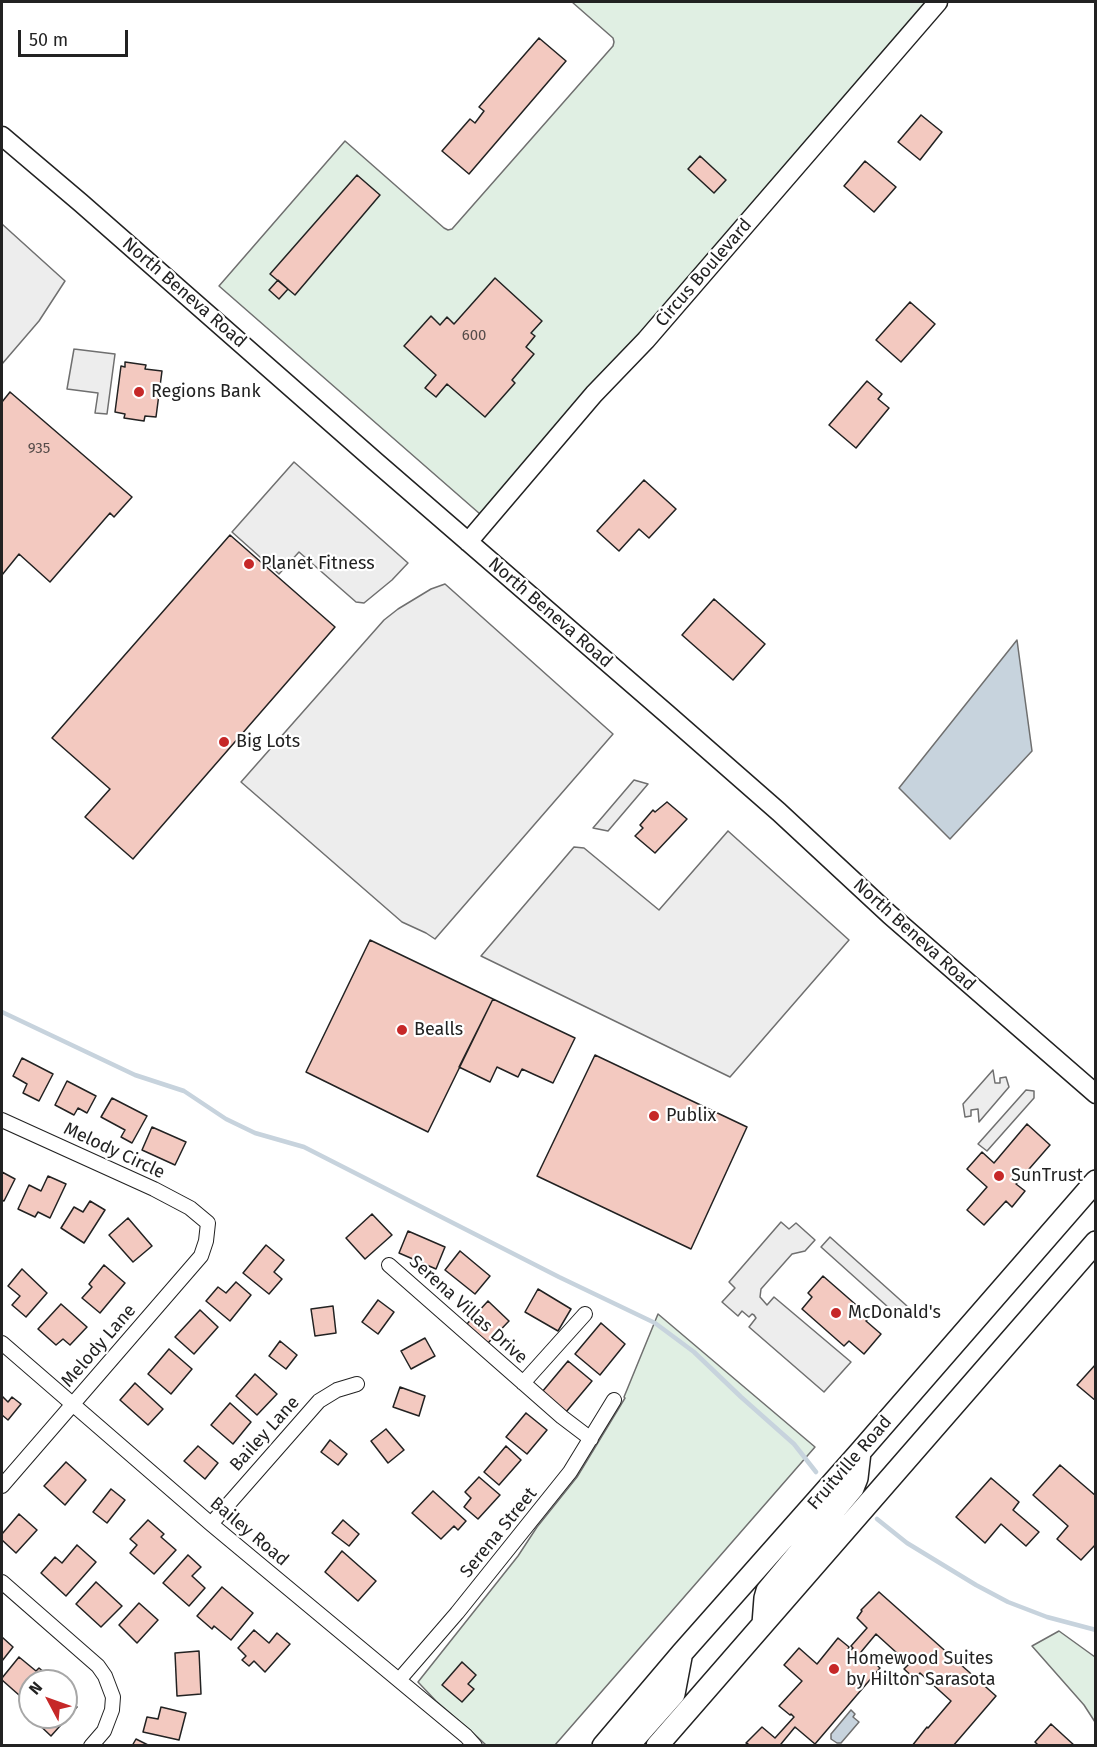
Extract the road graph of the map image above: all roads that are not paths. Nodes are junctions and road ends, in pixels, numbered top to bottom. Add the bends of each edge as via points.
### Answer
1 (938, 2) edge
2 (2, 136) edge
3 (468, 542) junction
4 (1095, 1094) edge
5 (2, 1120) edge
6 (1095, 1180) edge
7 (208, 1223) joint
8 (1095, 1242) edge
9 (389, 1265) dead end
10 (585, 1314) dead end
11 (2, 1343) edge
12 (523, 1383) junction
13 (357, 1384) dead end
14 (614, 1400) dead end
15 (72, 1404) junction
16 (591, 1439) junction
17 (860, 1452) junction
18 (2, 1486) edge
19 (211, 1524) junction
20 (2, 1582) edge
21 (763, 1624) junction
22 (682, 1653) junction
23 (399, 1680) junction
24 (92, 1746) edge
25 (475, 1746) edge
26 (603, 1746) edge
27 (628, 1746) edge
28 (657, 1746) edge

1 - 3 main road, Circus Boulevard
2 - 3 main road, North Beneva Road
3 - 4 main road, North Beneva Road
5 - 7 street, Melody Circle via 154,1189 190,1208
6 - 17 main road, Fruitville Road
7 - 15 street, Melody Lane via 201,1256
8 - 21 main road
9 - 12 street, Serena Villas Drive
10 - 12 street, Serena Villas Drive
11 - 15 street, Bailey Road
12 - 16 street, Serena Villas Drive
13 - 19 street, Bailey Lane via 319,1401
14 - 16 street, Serena Street
15 - 18 street, Melody Lane
15 - 19 street, Bailey Road
16 - 23 street, Serena Street via 570,1472
17 - 21 main road via 853,1488 767,1591
17 - 22 main road, Fruitville Road
19 - 23 street, Bailey Road
20 - 24 street via 105,1676 112,1710 109,1722
21 - 28 main road
22 - 26 main road, Fruitville Road
22 - 27 main road via 674,1694
23 - 25 street, Bailey Road

